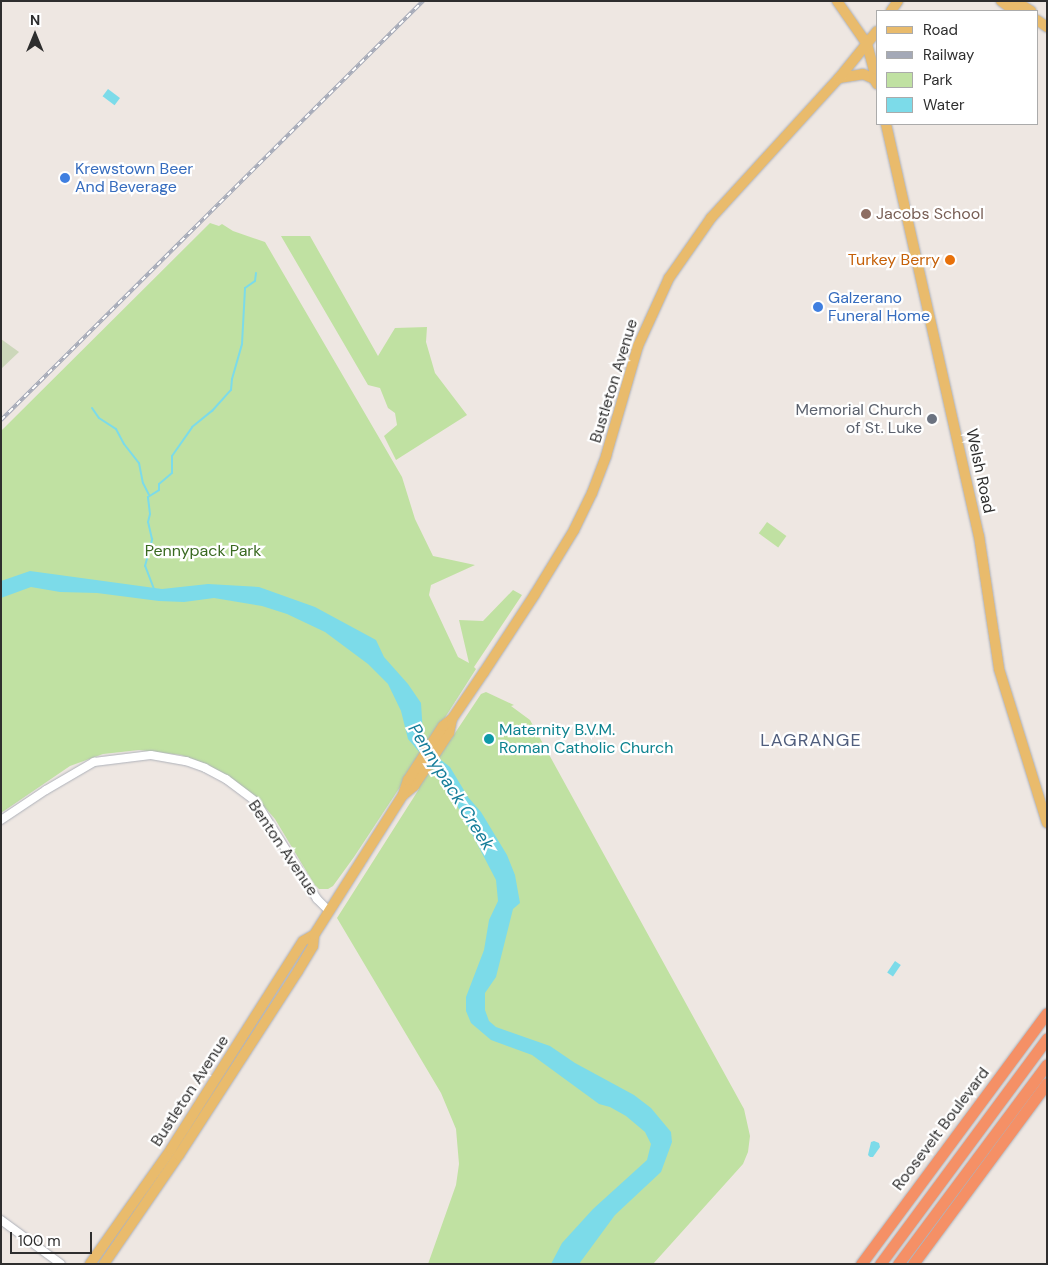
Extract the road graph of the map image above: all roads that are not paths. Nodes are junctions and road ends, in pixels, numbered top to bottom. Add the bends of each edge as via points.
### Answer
1 (837, 1) edge
2 (1001, 1) edge
3 (1015, 1) edge
4 (1014, 10) edge
5 (1029, 10) edge
6 (876, 32) edge
7 (867, 44) junction
8 (839, 78) junction
9 (876, 79) edge
10 (876, 82) edge
11 (886, 125) edge
12 (1, 820) edge
13 (1047, 823) edge
14 (329, 911) junction
15 (314, 935) junction
16 (1047, 1013) edge
17 (1047, 1038) edge
18 (1047, 1064) edge
19 (1047, 1083) edge
20 (1, 1220) edge
21 (61, 1264) edge
22 (90, 1264) edge
23 (104, 1264) edge
24 (861, 1264) edge
25 (880, 1264) edge
26 (898, 1264) edge
27 (913, 1264) edge

1 - 7 main road
2 - 4 main road
3 - 5 main road
6 - 7 main road, Bustleton Avenue
7 - 8 main road, Bustleton Avenue
7 - 9 main road
8 - 10 main road via 863,74
8 - 14 main road, Bustleton Avenue via 711,218 669,278 638,346 608,449 584,511 535,594
11 - 13 main road, Welsh Road via 979,536 999,669
12 - 14 street, Benton Avenue via 94,762 132,756 168,757 205,768 256,802 317,899
14 - 15 main road, Bustleton Avenue
15 - 22 main road, Bustleton Avenue via 304,941 171,1149
15 - 23 main road, Bustleton Avenue via 313,946 179,1155
16 - 24 highway, Roosevelt Boulevard
17 - 25 highway, Roosevelt Boulevard
18 - 26 highway
19 - 27 highway
20 - 21 street

